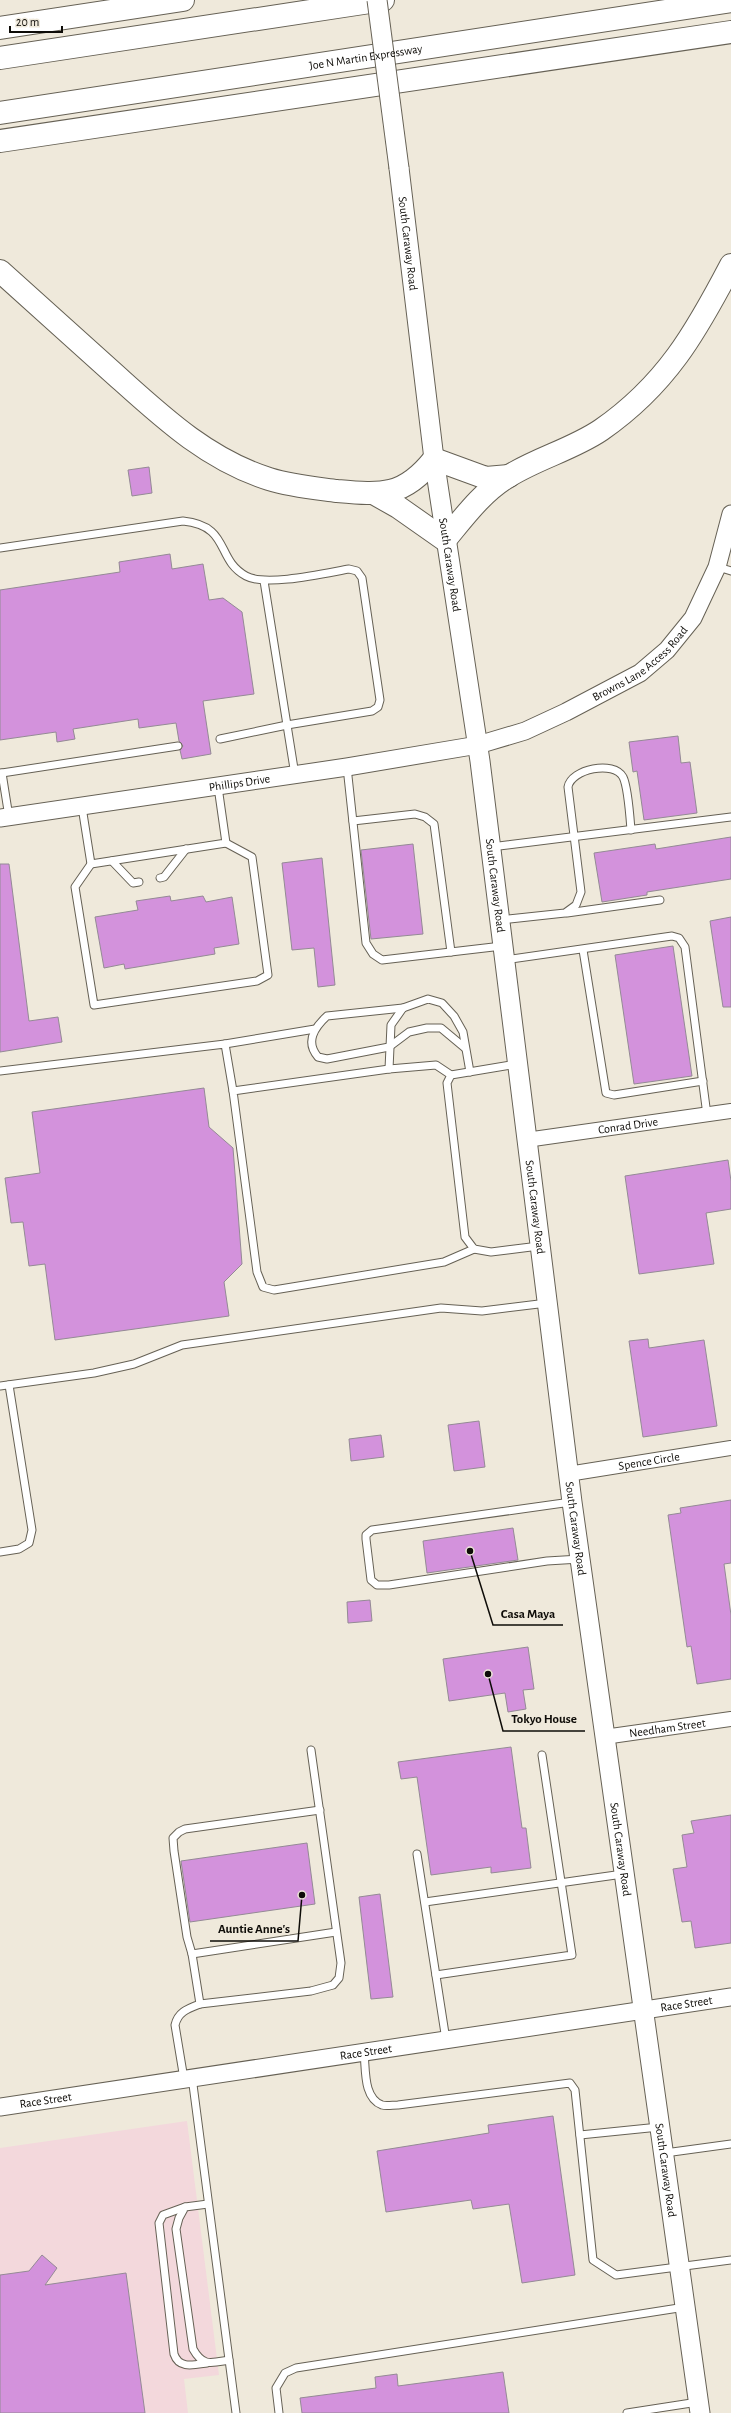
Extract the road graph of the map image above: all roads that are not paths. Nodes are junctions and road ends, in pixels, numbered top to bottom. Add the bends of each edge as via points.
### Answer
1 (182, 0) edge
2 (377, 0) edge
3 (383, 0) edge
4 (731, 1) edge
5 (0, 28) edge
6 (731, 32) edge
7 (0, 58) edge
8 (0, 113) edge
9 (0, 141) edge
10 (731, 265) edge
11 (0, 271) edge
12 (434, 459) junction
13 (509, 476) junction
14 (375, 494) junction
15 (731, 514) edge
16 (445, 540) junction
17 (0, 548) edge
18 (724, 569) edge
19 (264, 581) junction
20 (287, 725) junction
21 (220, 739) dead end
22 (478, 745) junction
23 (178, 746) dead end
24 (347, 767) junction
25 (1, 773) edge
26 (295, 776) junction
27 (218, 787) junction
28 (82, 807) junction
29 (5, 817) edge
30 (731, 817) edge
31 (353, 821) junction
32 (631, 830) junction
33 (574, 837) junction
34 (226, 843) junction
35 (491, 848) junction
36 (186, 849) junction
37 (112, 861) junction
38 (91, 864) junction
39 (160, 878) dead end
40 (139, 882) dead end
41 (660, 900) dead end
42 (565, 913) junction
43 (500, 920) junction
44 (583, 950) junction
45 (451, 952) junction
46 (503, 953) junction
47 (403, 1008) junction
48 (315, 1029) junction
49 (225, 1044) junction
50 (389, 1047) junction
51 (465, 1048) junction
52 (517, 1064) junction
53 (389, 1069) junction
54 (0, 1071) edge
55 (470, 1072) junction
56 (451, 1075) junction
57 (703, 1081) junction
58 (233, 1091) junction
59 (731, 1111) edge
60 (707, 1115) junction
61 (526, 1140) junction
62 (540, 1246) junction
63 (474, 1249) junction
64 (547, 1303) junction
65 (9, 1385) junction
66 (0, 1386) edge
67 (731, 1448) edge
68 (568, 1474) junction
69 (572, 1502) junction
70 (0, 1552) edge
71 (580, 1559) junction
72 (731, 1719) edge
73 (604, 1737) junction
74 (311, 1750) dead end
75 (542, 1755) dead end
76 (320, 1810) junction
77 (417, 1854) dead end
78 (623, 1874) junction
79 (561, 1883) junction
80 (425, 1902) junction
81 (336, 1932) junction
82 (192, 1954) junction
83 (436, 1975) junction
84 (731, 1997) edge
85 (200, 2004) junction
86 (642, 2010) junction
87 (446, 2040) junction
88 (364, 2052) junction
89 (188, 2078) junction
90 (0, 2107) edge
91 (658, 2127) junction
92 (580, 2135) junction
93 (731, 2144) edge
94 (662, 2154) junction
95 (208, 2204) junction
96 (185, 2207) junction
97 (731, 2260) edge
98 (679, 2267) junction
99 (685, 2307) junction
100 (229, 2360) junction
101 (207, 2363) junction
102 (699, 2408) edge
103 (236, 2413) edge
104 (279, 2413) edge
105 (627, 2413) edge

1 - 5 highway
2 - 12 main road, South Caraway Road, bridge
3 - 7 highway
4 - 8 highway, Joe N Martin Expressway
6 - 9 highway
10 - 13 highway via 701,322 672,366 636,403 583,441
11 - 14 highway via 174,428 206,449 239,467 269,479 307,488
12 - 13 highway via 486,478
12 - 14 highway via 422,474 408,485
12 - 16 main road, South Caraway Road
13 - 16 highway via 473,506
14 - 16 highway
15 - 18 street, Browns Lane Access Road
16 - 22 main road, South Caraway Road
17 - 19 lane via 183,521 199,523 214,532 234,567 246,576
18 - 22 street, Browns Lane Access Road via 694,618 668,650 640,673 532,728
19 - 20 lane
19 - 20 lane via 349,569 357,571 362,578 380,700 378,707 372,711
20 - 21 lane
20 - 26 lane
22 - 24 street, Phillips Drive
22 - 35 main road, South Caraway Road
23 - 25 lane
24 - 26 street, Phillips Drive
24 - 31 lane
25 - 29 lane
26 - 27 street, Phillips Drive
27 - 28 street, Phillips Drive
27 - 34 lane
28 - 29 street, Phillips Drive
28 - 38 lane
30 - 32 lane
31 - 45 lane via 415,814 425,817 434,824
31 - 45 lane via 366,943 373,954 382,960
32 - 33 lane
32 - 33 lane via 623,778 617,770 608,768 576,773 569,780
33 - 35 lane
33 - 42 lane via 581,892 576,905
34 - 36 lane
34 - 38 lane via 252,857 268,975 257,981 94,1005 75,887
35 - 43 main road, South Caraway Road
36 - 37 lane
36 - 39 lane via 164,877
37 - 38 lane
37 - 40 lane via 133,883
41 - 42 lane
42 - 43 lane
43 - 46 main road, South Caraway Road
44 - 46 lane
44 - 57 lane via 672,936 682,941
44 - 57 lane via 606,1093 614,1095
45 - 46 lane
46 - 52 main road, South Caraway Road
47 - 48 lane via 327,1016
47 - 50 lane via 391,1025
47 - 51 lane via 428,999 442,1003 454,1016 462,1032
48 - 49 lane
48 - 50 lane via 312,1050 318,1057 327,1059
49 - 54 lane
49 - 58 lane
50 - 51 lane via 409,1032 441,1028
50 - 53 lane
51 - 55 lane
52 - 55 lane
52 - 61 main road, South Caraway Road
53 - 56 lane via 436,1065
53 - 58 lane
55 - 56 lane
56 - 63 lane via 447,1083 465,1237
57 - 60 lane
58 - 63 lane via 257,1272 263,1287 274,1290 444,1262
59 - 60 street, Conrad Drive
60 - 61 street, Conrad Drive
61 - 62 main road, South Caraway Road
62 - 63 lane via 491,1252
62 - 64 main road, South Caraway Road
64 - 65 lane via 482,1311 441,1308 182,1345 134,1364
64 - 68 main road, South Caraway Road
65 - 66 lane
65 - 70 lane via 32,1530 29,1543 20,1549
67 - 68 street, Spence Circle
68 - 69 main road, South Caraway Road
69 - 71 main road, South Caraway Road
69 - 71 lane via 372,1530 366,1535 370,1573 373,1583 385,1586 547,1561
71 - 73 main road, South Caraway Road
72 - 73 street, Needham Street
73 - 78 main road, South Caraway Road
74 - 76 lane
75 - 79 lane
76 - 81 lane
76 - 82 lane via 179,1832 173,1838 187,1937
77 - 80 lane
78 - 79 lane
78 - 86 main road, South Caraway Road
79 - 80 lane
79 - 83 lane via 572,1956
80 - 83 lane
81 - 82 lane
81 - 85 lane via 341,1963 339,1978 333,1985 311,1991
82 - 85 lane
83 - 87 lane
84 - 86 street, Race Street
85 - 89 lane via 185,2009 177,2017 175,2025
86 - 87 street, Race Street
86 - 91 main road, South Caraway Road
87 - 88 street, Race Street
88 - 89 street, Race Street
88 - 92 lane via 369,2091 373,2099 382,2105 570,2083 575,2090
89 - 90 street, Race Street
89 - 95 lane
91 - 92 lane
91 - 94 main road, South Caraway Road
92 - 98 lane via 593,2260 616,2276
93 - 94 lane
94 - 98 main road, South Caraway Road
95 - 96 lane
95 - 100 lane
96 - 101 lane via 178,2218 176,2229 193,2349 198,2358
96 - 101 lane via 163,2215 159,2223 174,2354 176,2360 182,2364
97 - 98 lane
98 - 99 main road, South Caraway Road
99 - 102 main road, South Caraway Road
99 - 104 lane via 296,2368 285,2373 276,2388
100 - 101 lane
100 - 103 lane
102 - 105 lane

